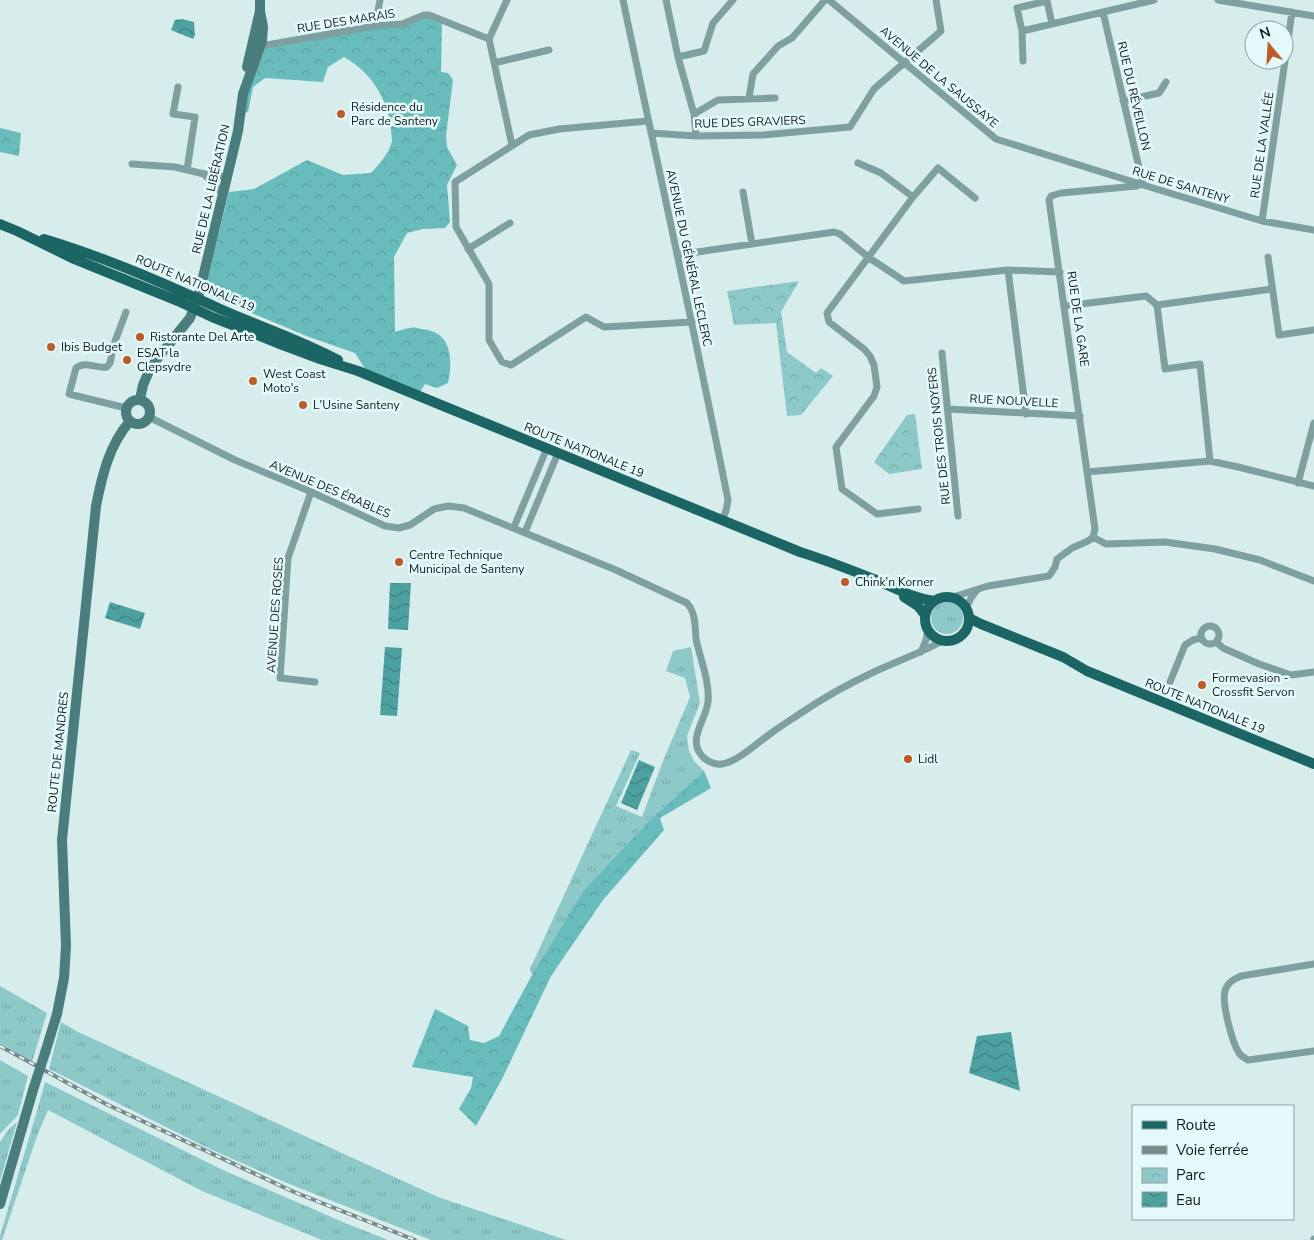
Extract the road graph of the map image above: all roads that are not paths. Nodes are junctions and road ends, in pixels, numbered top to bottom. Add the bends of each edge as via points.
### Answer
1 (260, 0) edge
2 (380, 0) edge
3 (507, 0) edge
4 (623, 0) edge
5 (666, 0) edge
6 (733, 0) edge
7 (825, 0) edge
8 (829, 0) edge
9 (936, 0) edge
10 (1047, 0) edge
11 (1154, 0) edge
12 (1218, 0) edge
13 (1103, 12) junction
14 (1292, 12) junction
15 (1314, 16) edge
16 (1052, 24) junction
17 (375, 26) junction
18 (1022, 31) junction
19 (257, 39) junction
20 (489, 39) junction
21 (278, 43) junction
22 (549, 50) dead end
23 (678, 57) junction
24 (1023, 61) dead end
25 (494, 63) junction
26 (905, 63) junction
27 (1166, 82) dead end
28 (178, 87) dead end
29 (749, 98) junction
30 (775, 98) dead end
31 (1123, 101) junction
32 (694, 114) junction
33 (648, 121) junction
34 (651, 134) junction
35 (696, 136) junction
36 (512, 145) junction
37 (1044, 155) joint
38 (858, 163) dead end
39 (132, 164) dead end
40 (187, 170) junction
41 (204, 174) junction
42 (227, 177) junction
43 (1143, 185) junction
44 (743, 192) dead end
45 (223, 194) junction
46 (913, 198) junction
47 (975, 198) dead end
48 (1262, 221) junction
49 (510, 223) dead end
50 (0, 224) edge
51 (1314, 230) edge
52 (17, 231) junction
53 (752, 244) junction
54 (468, 249) junction
55 (677, 255) junction
56 (868, 257) junction
57 (1268, 257) dead end
58 (1008, 270) junction
59 (1060, 272) junction
60 (1272, 289) junction
61 (198, 298) junction
62 (1157, 305) junction
63 (1065, 306) junction
64 (195, 309) junction
65 (126, 312) dead end
66 (692, 322) junction
67 (1314, 330) edge
68 (942, 353) dead end
69 (358, 371) junction
70 (140, 399) junction
71 (126, 408) junction
72 (948, 409) junction
73 (1026, 414) junction
74 (1080, 416) junction
75 (149, 417) junction
76 (130, 421) junction
77 (1314, 423) edge
78 (547, 448) junction
79 (558, 453) junction
80 (1210, 461) junction
81 (1087, 472) junction
82 (1298, 483) junction
83 (1314, 486) edge
84 (311, 492) junction
85 (918, 509) dead end
86 (958, 516) dead end
87 (722, 520) junction
88 (514, 527) junction
89 (524, 532) junction
90 (1093, 537) junction
91 (800, 552) junction
92 (1314, 581) edge
93 (977, 590) junction
94 (953, 597) junction
95 (934, 601) junction
96 (968, 613) junction
97 (925, 615) junction
98 (928, 630) junction
99 (965, 631) junction
100 (1201, 638) junction
101 (944, 640) junction
102 (1216, 642) junction
103 (921, 652) junction
104 (1087, 671) junction
105 (1314, 672) edge
106 (315, 682) dead end
107 (1170, 682) dead end
108 (1314, 764) edge
109 (1314, 964) edge
110 (1314, 1051) edge
111 (0, 1204) edge

1 - 19 street, RUE DE LA LIBÉRATION
2 - 17 street
3 - 20 street
4 - 33 street, AVENUE DU GÉNÉRAL LECLERC
5 - 23 street
6 - 23 street via 713,23 704,51
7 - 29 street via 754,74
8 - 26 street, AVENUE DE LA SAUSSAYE
9 - 26 street via 942,31
10 - 16 street
10 - 18 street via 1017,8
11 - 13 street
12 - 14 street
13 - 16 street
13 - 31 street, RUE DU RÉVEILLON
14 - 15 street
14 - 48 street, RUE DE LA VALLÉE
16 - 18 street
17 - 20 street, RUE DES MARAIS via 402,24 424,15
17 - 21 street, RUE DES MARAIS
18 - 24 street
19 - 21 street, RUE DES MARAIS
19 - 21 street
19 - 42 street, RUE DE LA LIBÉRATION via 244,86
20 - 25 street
22 - 25 street
23 - 32 street
25 - 36 street
26 - 35 street, RUE DES GRAVIERS via 874,89 850,127 762,135
26 - 37 street, AVENUE DE LA SAUSSAYE via 996,139
27 - 31 street via 1159,92
28 - 40 street via 173,114 195,117
29 - 30 street
29 - 32 street via 718,100
31 - 43 street, RUE DU RÉVEILLON
32 - 35 street
33 - 34 street, AVENUE DU GÉNÉRAL LECLERC
33 - 36 street via 559,129 529,135
34 - 35 street, RUE DES GRAVIERS
34 - 55 street, AVENUE DU GÉNÉRAL LECLERC
36 - 54 street via 455,182 456,227
37 - 43 street, RUE DE SANTENY
38 - 46 street via 880,172
39 - 40 street
40 - 41 street
41 - 42 street
41 - 45 street
42 - 45 street, RUE DE LA LIBÉRATION
43 - 48 street, RUE DE SANTENY
43 - 59 street, RUE DE LA GARE via 1051,196
44 - 53 street
45 - 61 street, RUE DE LA LIBÉRATION
46 - 47 street via 938,168
46 - 56 street
48 - 51 street, RUE DE SANTENY
49 - 54 street
50 - 52 main road, ROUTE NATIONALE 19
52 - 61 main road, ROUTE NATIONALE 19 via 81,250
52 - 64 main road, ROUTE NATIONALE 19 via 72,258
53 - 55 street
53 - 56 street via 834,232
54 - 66 street via 489,284 489,340 502,362 511,366 586,317 604,327
55 - 66 street, AVENUE DU GÉNÉRAL LECLERC
56 - 58 street via 904,281
56 - 85 street via 827,313 829,322 870,356 877,388 836,447 842,489 877,514
57 - 60 street
58 - 59 street
58 - 73 street
59 - 63 street, RUE DE LA GARE
60 - 62 street
60 - 67 street via 1279,335
61 - 64 street
61 - 69 main road, ROUTE NATIONALE 19 via 324,352
62 - 63 street via 1146,296
62 - 80 street via 1164,369 1200,364
63 - 74 street, RUE DE LA GARE
64 - 69 main road, ROUTE NATIONALE 19
64 - 70 street via 157,359 143,384
65 - 71 street via 110,363 102,368 79,365 69,394
66 - 87 street, AVENUE DU GÉNÉRAL LECLERC via 728,500
68 - 72 street, RUE DES TROIS NOYERS
69 - 78 main road, ROUTE NATIONALE 19
70 - 71 street via 130,402
70 - 75 street via 149,406
71 - 76 street
72 - 73 street, RUE NOUVELLE
72 - 86 street, RUE DES TROIS NOYERS
73 - 74 street, RUE NOUVELLE
74 - 81 street, RUE DE LA GARE
75 - 76 street via 140,424
75 - 84 street, AVENUE DES ÉRABLES via 235,460
76 - 111 street, ROUTE DE MANDRES, bridge via 119,434 108,459 96,506 62,840 64,978 57,1014
77 - 82 street
78 - 79 main road, ROUTE NATIONALE 19
78 - 88 street
79 - 87 main road, ROUTE NATIONALE 19
79 - 89 street
80 - 81 street
80 - 82 street
81 - 90 street, RUE DE LA GARE via 1095,529
82 - 83 street
84 - 88 street, AVENUE DES ÉRABLES via 385,526 410,526 434,509 448,506 464,508
84 - 106 street, AVENUE DES ROSES via 288,558 280,678
87 - 91 main road, ROUTE NATIONALE 19
88 - 89 street, AVENUE DES ÉRABLES
89 - 103 street, AVENUE DES ÉRABLES via 616,570 686,603 692,609 708,701 696,743 703,758 713,763 722,764 735,759 826,696
90 - 92 street via 1106,544 1165,542 1215,549 1260,560
90 - 93 street via 1057,559 1049,576
91 - 95 main road, ROUTE NATIONALE 19
91 - 97 main road, ROUTE NATIONALE 19 via 907,599
93 - 94 street
93 - 96 street via 970,598
94 - 95 main road
94 - 96 main road via 962,602
95 - 97 main road
96 - 99 main road
96 - 104 main road, ROUTE NATIONALE 19 via 981,624 1063,657
97 - 98 main road
98 - 101 main road
98 - 103 street
99 - 101 main road via 953,640
99 - 104 main road, ROUTE NATIONALE 19 via 982,630
100 - 102 street via 1208,644
100 - 102 street via 1204,629 1212,626 1218,631
100 - 107 street via 1185,645
101 - 103 street, AVENUE DES ÉRABLES
102 - 105 street via 1259,664 1291,675
104 - 108 main road, ROUTE NATIONALE 19
109 - 110 street via 1241,976 1231,980 1223,998 1235,1046 1248,1060

